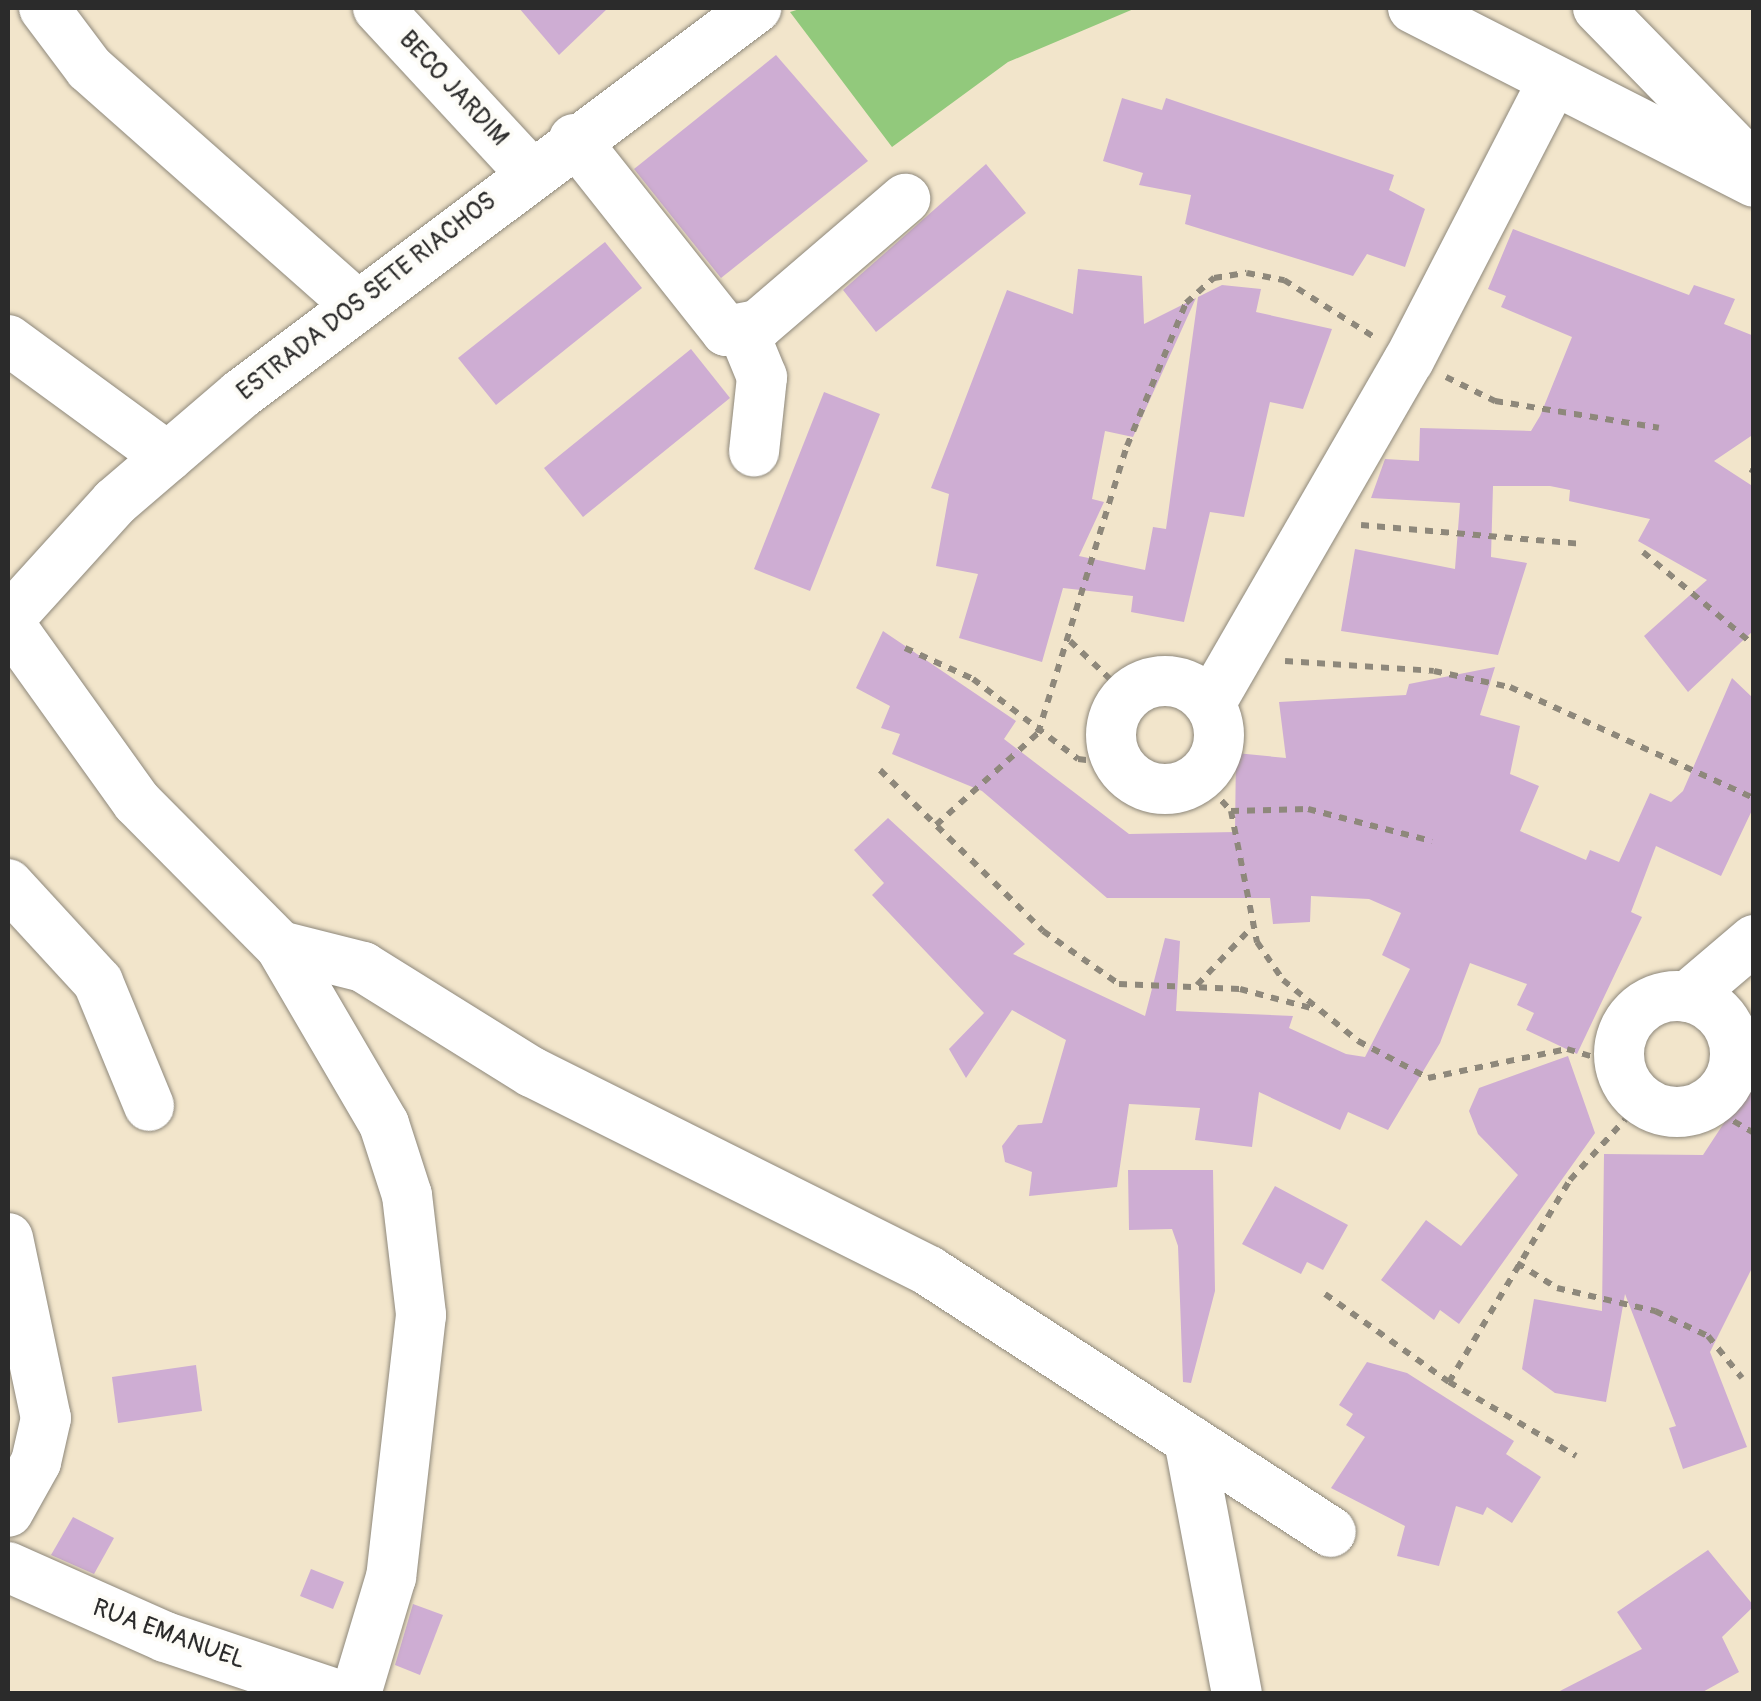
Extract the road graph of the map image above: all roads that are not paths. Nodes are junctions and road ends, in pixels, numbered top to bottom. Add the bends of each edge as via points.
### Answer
1 (44, 8) edge
2 (378, 8) edge
3 (756, 8) edge
4 (1413, 8) edge
5 (1598, 8) edge
6 (1552, 83) junction
7 (574, 139) junction
8 (1754, 168) edge
9 (529, 171) junction
10 (1754, 182) edge
11 (905, 199) dead end
12 (356, 304) junction
13 (743, 332) junction
14 (8, 340) edge
15 (754, 452) dead end
16 (168, 457) junction
17 (8, 621) edge
18 (1210, 704) junction
19 (8, 884) edge
20 (1754, 940) edge
21 (280, 946) junction
22 (1686, 996) junction
23 (149, 1106) dead end
24 (8, 1238) edge
25 (1189, 1440) junction
26 (8, 1512) edge
27 (1332, 1532) dead end
28 (8, 1567) edge
29 (335, 1694) edge
30 (356, 1694) edge
31 (1237, 1694) edge

1 - 12 street via 89,68
2 - 9 street, BECO JARDIM
3 - 7 street, ESTRADA DOS SETE RIACHOS
4 - 6 street
5 - 8 street
6 - 10 street
6 - 18 street via 1409,360
7 - 9 street, ESTRADA DOS SETE RIACHOS
7 - 13 street via 714,326
9 - 12 street, ESTRADA DOS SETE RIACHOS
11 - 13 street
12 - 16 street, ESTRADA DOS SETE RIACHOS
13 - 15 street via 762,377
14 - 16 street
16 - 17 street, ESTRADA DOS SETE RIACHOS
17 - 21 street via 136,802
18 - 18 street via 1218,748 1215,794 1166,790 1120,764 1112,729 1128,696 1176,682
19 - 23 street via 98,982
20 - 22 street
21 - 25 street via 363,967 532,1072 929,1271
21 - 30 street via 384,1124 407,1195 421,1314 391,1577
22 - 22 street via 1720,1014 1735,1048 1728,1083 1706,1105 1664,1112 1632,1083 1632,1017
24 - 26 street via 46,1418 36,1462
25 - 27 street
25 - 31 street
28 - 29 street, RUA EMANUEL via 165,1637

